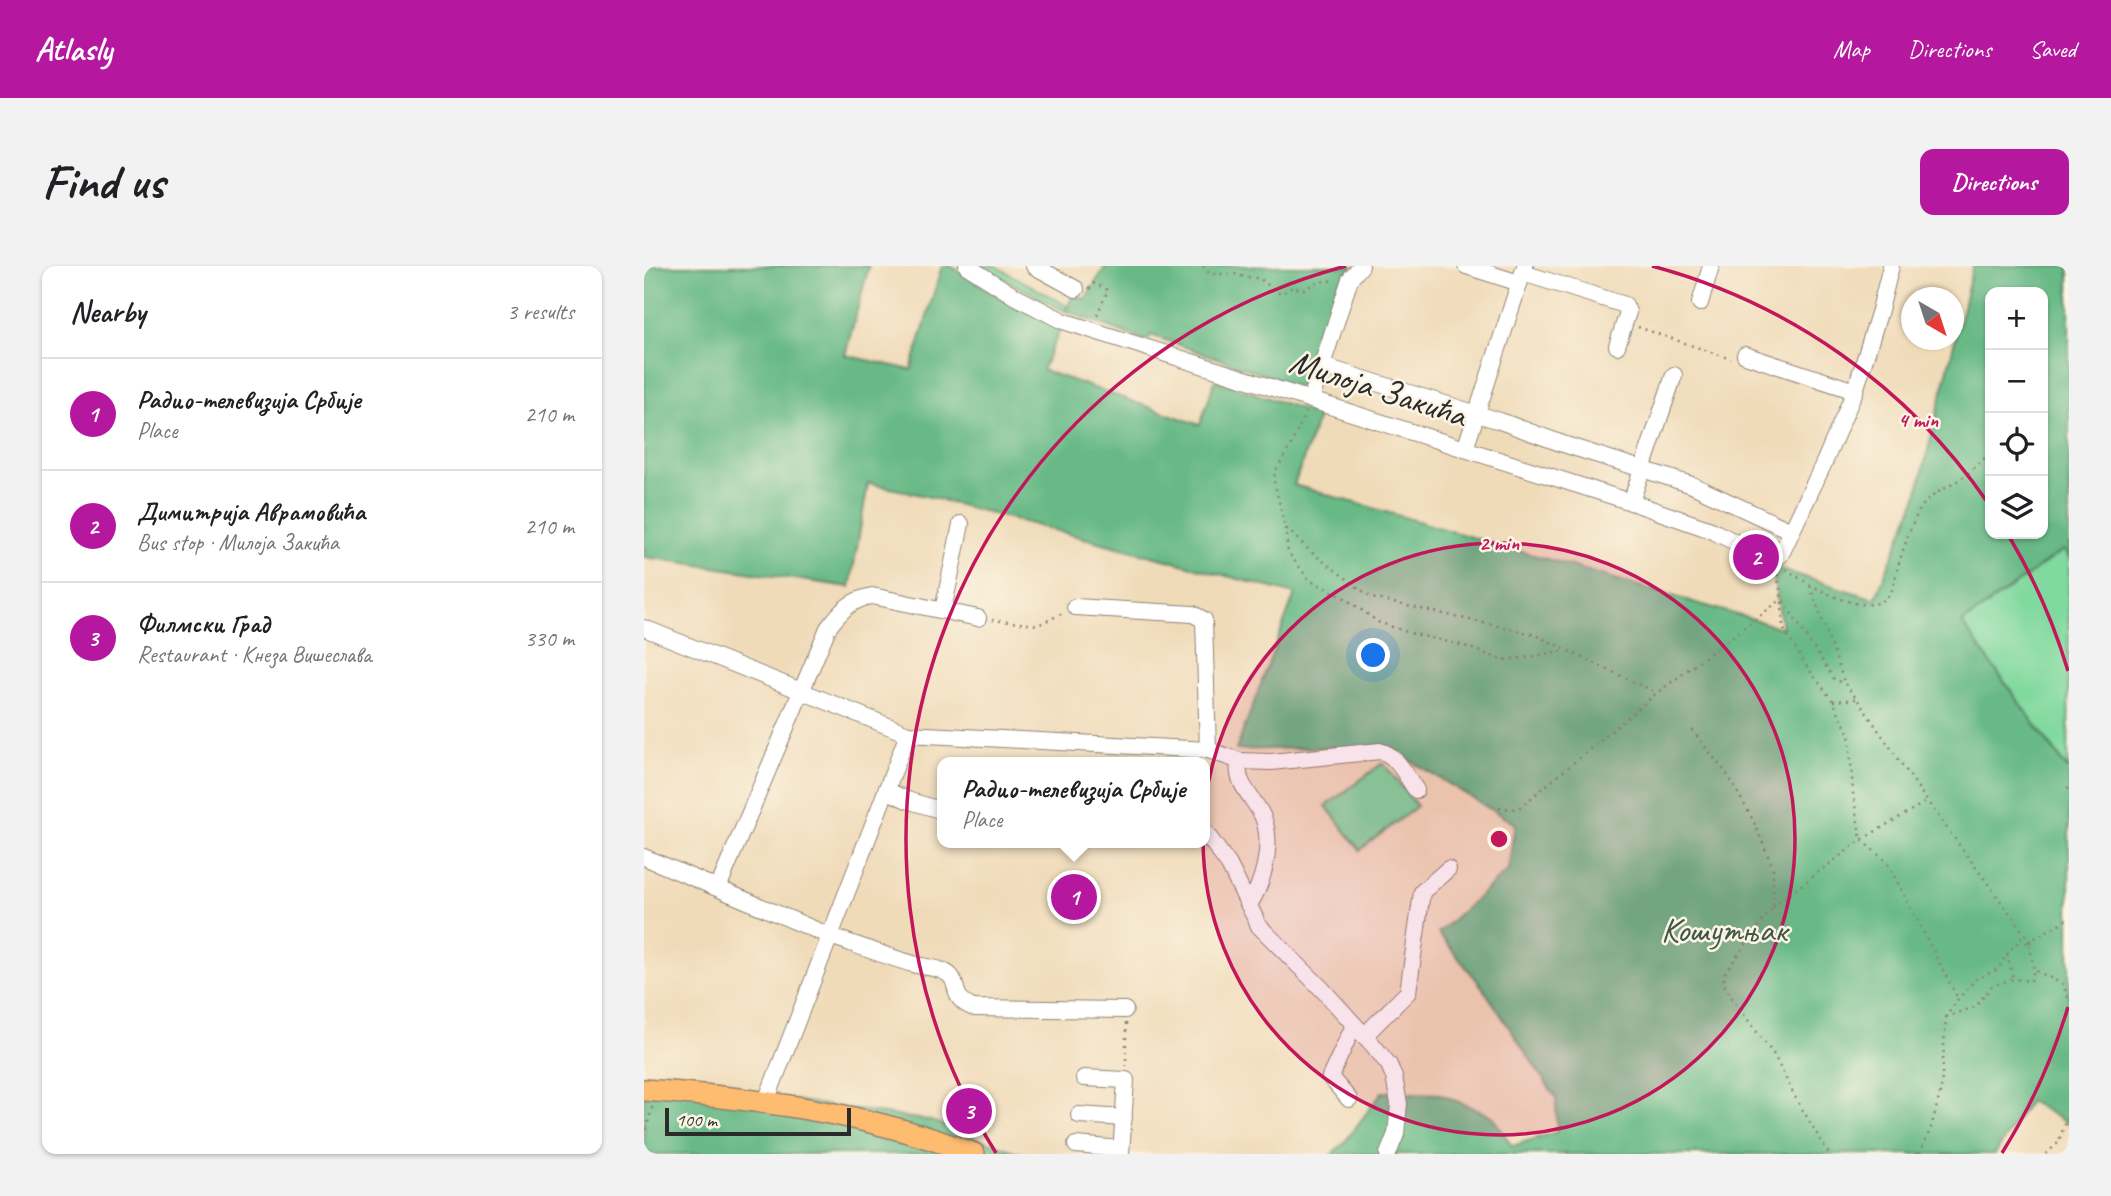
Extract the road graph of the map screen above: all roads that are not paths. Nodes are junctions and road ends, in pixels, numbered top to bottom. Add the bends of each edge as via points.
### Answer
1 (967, 266) edge
2 (1034, 266) edge
3 (1361, 266) edge
4 (1466, 266) edge
5 (1711, 266) edge
6 (1891, 266) edge
7 (1522, 274) edge
8 (1079, 287) road end
9 (1700, 303) dead end
10 (1617, 346) dead end
11 (1745, 355) road end
12 (1322, 366) junction
13 (1674, 376) dead end
14 (1855, 391) junction
15 (1311, 399) junction
16 (1477, 414) junction
17 (1465, 449) junction
18 (1642, 469) junction
19 (1631, 502) junction
20 (961, 524) dead end
21 (1791, 531) junction
22 (1075, 607) road end
23 (943, 610) junction
24 (978, 618) road end
25 (644, 628) edge
26 (801, 691) junction
27 (908, 734) junction
28 (1208, 750) junction
29 (1240, 761) junction
30 (886, 790) junction
31 (1416, 790) dead end
32 (937, 810) edge
33 (1210, 839) edge
34 (644, 857) edge
35 (1448, 869) dead end
36 (718, 888) junction
37 (1250, 905) junction
38 (830, 936) junction
39 (1125, 1010) road end
40 (1359, 1030) junction
41 (1084, 1079) dead end
42 (650, 1090) edge
43 (1349, 1099) dead end
44 (766, 1101) junction
45 (1079, 1115) dead end
46 (1124, 1118) junction
47 (1076, 1145) dead end
48 (1121, 1152) edge
49 (974, 1154) edge
50 (1388, 1154) edge

1 - 15 street, Милоја Закића via 1063,321
2 - 8 street
3 - 12 street via 1350,279
4 - 7 street
5 - 9 street
6 - 14 street
7 - 10 street via 1625,305 1628,313
7 - 16 street
11 - 14 street
12 - 15 street
12 - 16 street, Милоја Закића
13 - 18 street
14 - 21 street
15 - 17 street, Милоја Закића
16 - 17 street
16 - 18 street, Милоја Закића
17 - 19 street, Милоја Закића
18 - 19 street
18 - 21 street, Милоја Закића via 1692,485
19 - 21 street, Милоја Закића via 1711,530 1774,561
20 - 23 street
22 - 28 street via 1193,614 1204,620
23 - 24 street
23 - 26 street via 872,596 859,598 828,628
25 - 26 street
26 - 27 street
26 - 36 street
27 - 28 street
27 - 30 street
28 - 29 street
29 - 31 street via 1387,752
29 - 37 street via 1237,772 1266,829 1263,874
30 - 32 street
30 - 38 street
33 - 37 street via 1230,865
34 - 36 street
35 - 40 street via 1422,892 1408,992
36 - 38 street
37 - 40 street via 1266,935
38 - 39 street via 945,971 958,998 974,1008
38 - 44 street
40 - 43 street via 1330,1077
40 - 50 street via 1389,1065 1397,1089 1399,1118
41 - 46 street via 1126,1080
42 - 44 main road
44 - 49 main road via 890,1126
45 - 46 street
46 - 48 street
47 - 48 street

